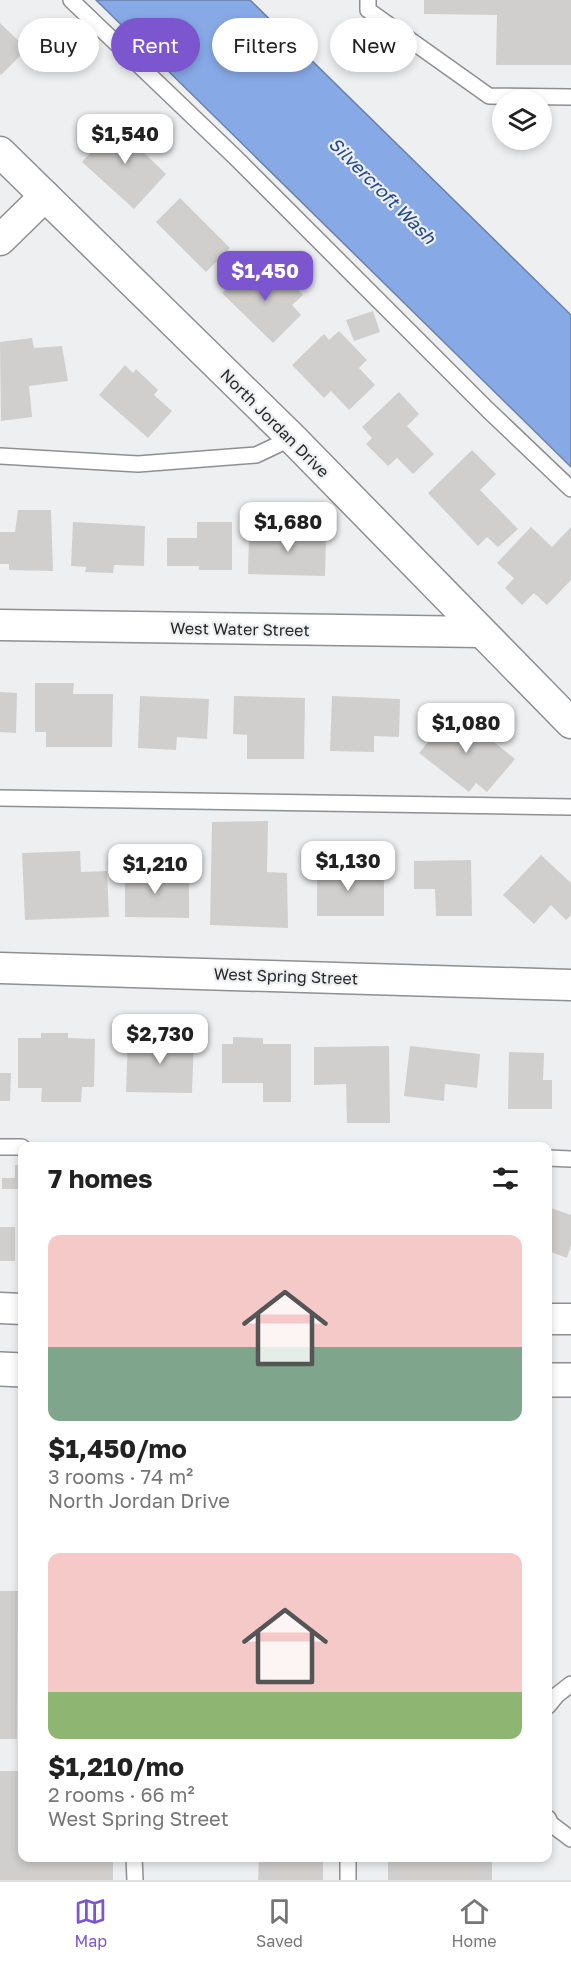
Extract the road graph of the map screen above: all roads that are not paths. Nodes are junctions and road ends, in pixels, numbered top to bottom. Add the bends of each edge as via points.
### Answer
1 (71, 0) edge
2 (368, 0) edge
3 (571, 97) edge
4 (0, 152) edge
5 (45, 196) junction
6 (0, 240) edge
7 (292, 438) junction
8 (0, 456) edge
9 (571, 489) edge
10 (0, 626) edge
11 (481, 632) junction
12 (571, 723) edge
13 (0, 798) edge
14 (571, 807) edge
15 (0, 968) edge
16 (571, 985) edge
17 (0, 1147) edge
18 (18, 1147) edge
19 (552, 1158) edge
20 (571, 1159) edge
21 (0, 1308) edge
22 (18, 1308) edge
23 (552, 1319) edge
24 (571, 1319) edge
25 (0, 1369) edge
26 (18, 1370) edge
27 (552, 1380) edge
28 (571, 1380) edge
29 (571, 1684) edge
30 (552, 1700) edge
31 (552, 1825) edge
32 (571, 1839) edge
33 (134, 1862) edge
34 (348, 1862) edge
35 (135, 1880) edge
36 (348, 1880) edge

1 - 9 lane
2 - 3 lane via 368,10 489,96
4 - 5 street, North Jordan Drive
5 - 6 street
5 - 7 street, North Jordan Drive
7 - 8 lane via 256,455 138,464
7 - 11 street, North Jordan Drive
10 - 11 street, West Water Street
11 - 12 street, North Jordan Drive
13 - 14 lane
15 - 16 street, West Spring Street
17 - 18 lane
19 - 20 lane
21 - 22 street
23 - 24 street
25 - 26 main road
27 - 28 main road
29 - 30 lane
31 - 32 lane
33 - 35 lane
34 - 36 lane

